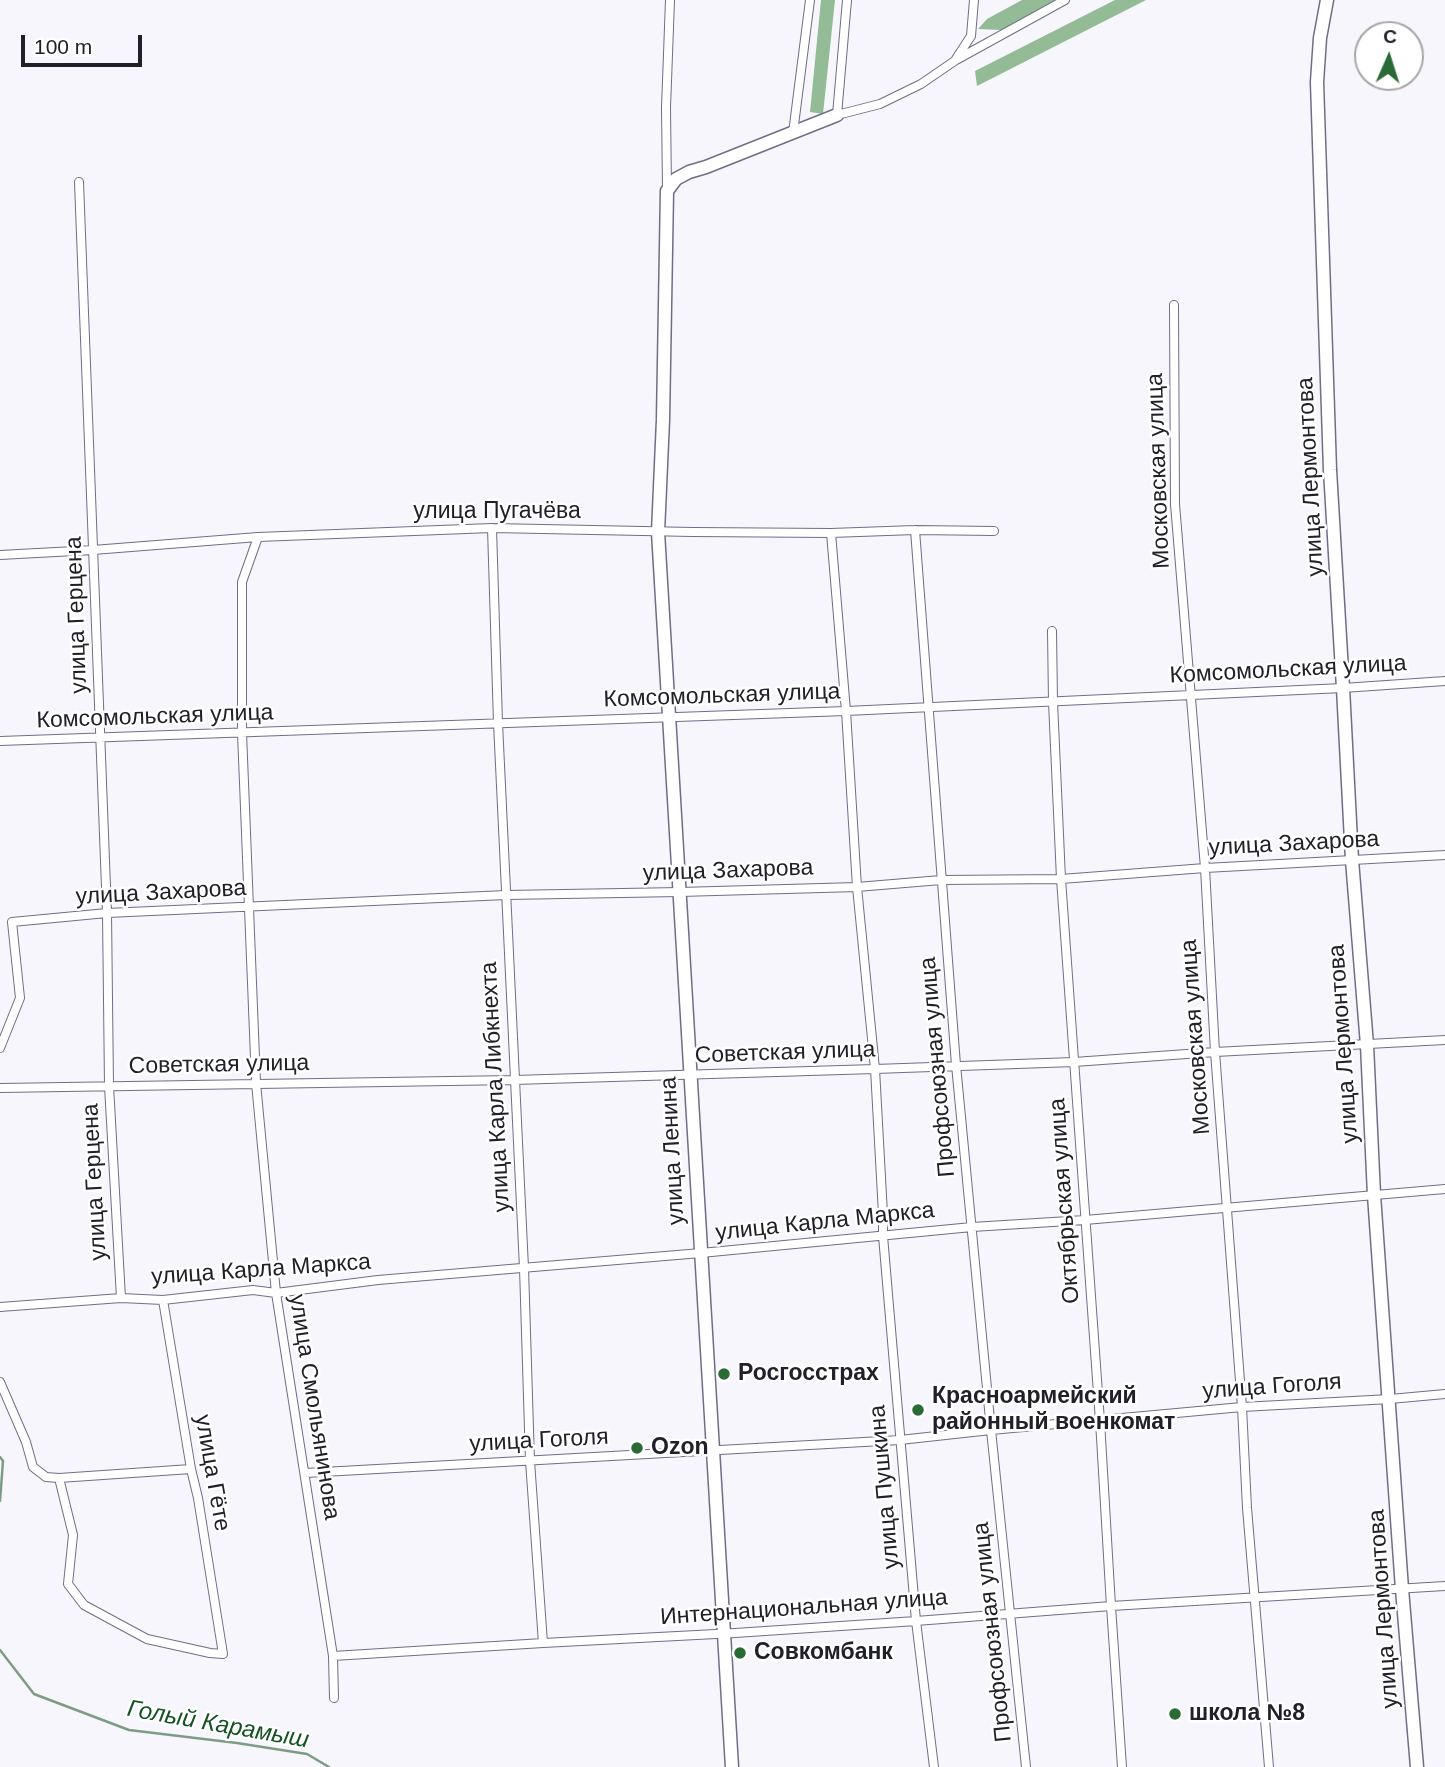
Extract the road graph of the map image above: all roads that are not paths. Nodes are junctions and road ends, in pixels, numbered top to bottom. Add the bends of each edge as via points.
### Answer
1 (670, 0) edge
2 (810, 0) edge
3 (847, 0) edge
4 (974, 0) edge
5 (1065, 0) edge
6 (1327, 0) edge
7 (956, 60) junction
8 (837, 115) junction
9 (793, 133) junction
10 (79, 182) dead end
11 (667, 191) junction
12 (1174, 305) dead end
13 (492, 528) junction
14 (915, 530) junction
15 (994, 531) dead end
16 (657, 532) junction
17 (831, 533) junction
18 (258, 537) junction
19 (93, 550) junction
20 (0, 555) edge
21 (1052, 631) dead end
22 (1445, 681) edge
23 (1343, 688) junction
24 (1191, 695) junction
25 (1053, 702) junction
26 (927, 707) junction
27 (846, 711) junction
28 (670, 718) junction
29 (498, 723) junction
30 (242, 733) junction
31 (101, 738) junction
32 (0, 741) edge
33 (1445, 855) edge
34 (1352, 860) junction
35 (1205, 868) junction
36 (1061, 879) junction
37 (942, 880) junction
38 (857, 887) junction
39 (680, 892) junction
40 (506, 895) junction
41 (249, 908) junction
42 (107, 913) junction
43 (1445, 1040) edge
44 (1367, 1045) junction
45 (0, 1048) edge
46 (1215, 1052) junction
47 (1074, 1062) junction
48 (956, 1065) junction
49 (875, 1069) junction
50 (690, 1075) junction
51 (514, 1080) junction
52 (256, 1083) junction
53 (110, 1086) junction
54 (0, 1088) edge
55 (1445, 1189) edge
56 (1374, 1195) junction
57 (1227, 1207) junction
58 (1085, 1220) junction
59 (972, 1227) junction
60 (883, 1236) junction
61 (701, 1253) junction
62 (524, 1268) junction
63 (276, 1293) junction
64 (121, 1298) junction
65 (163, 1300) junction
66 (0, 1307) edge
67 (0, 1382) edge
68 (1445, 1394) edge
69 (1390, 1399) junction
70 (1242, 1407) junction
71 (1100, 1421) junction
72 (991, 1430) junction
73 (900, 1440) junction
74 (714, 1450) junction
75 (530, 1461) junction
76 (191, 1469) junction
77 (305, 1473) junction
78 (58, 1478) junction
79 (1445, 1586) edge
80 (1402, 1589) junction
81 (1256, 1597) junction
82 (1111, 1606) junction
83 (1010, 1614) junction
84 (916, 1621) junction
85 (723, 1634) junction
86 (542, 1643) junction
87 (333, 1656) junction
88 (334, 1698) dead end
89 (732, 1767) edge
90 (934, 1767) edge
91 (1026, 1767) edge
92 (1122, 1767) edge
93 (1269, 1767) edge
94 (1417, 1767) edge

1 - 11 street
2 - 9 street
3 - 8 street
4 - 7 street via 971,36
5 - 7 street
6 - 23 street, улица Лермонтова via 1317,82 1330,470
7 - 8 street via 880,104
8 - 9 street
9 - 11 street via 689,172
10 - 19 street, улица Герцена
11 - 16 street, улица Ленина
12 - 24 street, Московская улица via 1175,504
13 - 16 street, улица Пугачёва
13 - 18 street, улица Пугачёва
13 - 29 street, улица Карла Либкнехта
14 - 15 street, улица Пугачёва
14 - 17 street, улица Пугачёва
14 - 26 street, Профсоюзная улица
16 - 17 street, улица Пугачёва
16 - 28 street, улица Ленина
17 - 27 street, улица Пушкина
18 - 19 street, улица Пугачёва
18 - 30 street, улица Смольянинова via 242,582
19 - 20 street, улица Пугачёва
19 - 31 street, улица Герцена
21 - 25 street, Октябрьская улица
22 - 23 street, Комсомольская улица
23 - 24 street, Комсомольская улица
23 - 34 street, улица Лермонтова
24 - 25 street, Комсомольская улица
24 - 35 street, Московская улица
25 - 26 street, Комсомольская улица
25 - 36 street, Октябрьская улица
26 - 27 street, Комсомольская улица
26 - 37 street, Профсоюзная улица
27 - 28 street, Комсомольская улица
27 - 38 street, улица Пушкина
28 - 29 street, Комсомольская улица
28 - 39 street, улица Ленина
29 - 30 street, Комсомольская улица
29 - 40 street, улица Карла Либкнехта
30 - 31 street, Комсомольская улица
30 - 41 street, улица Смольянинова
31 - 32 street, Комсомольская улица
31 - 42 street, улица Герцена
33 - 34 street, улица Захарова
34 - 35 street, улица Захарова
34 - 44 street, улица Лермонтова
35 - 36 street, улица Захарова
35 - 46 street, Московская улица
36 - 37 street, улица Захарова
36 - 47 street, Октябрьская улица
37 - 38 street, улица Захарова
37 - 48 street, Профсоюзная улица
38 - 39 street, улица Захарова
38 - 49 street, улица Пушкина
39 - 40 street, улица Захарова
39 - 50 street, улица Ленина
40 - 41 street, улица Захарова
40 - 51 street, улица Карла Либкнехта
41 - 42 street, улица Захарова
41 - 52 street, улица Смольянинова
42 - 45 street, улица Захарова via 12,922 20,998
42 - 53 street, улица Герцена
43 - 44 street, Советская улица
44 - 46 street, Советская улица
44 - 56 street, улица Лермонтова
46 - 47 street, Советская улица
46 - 57 street, Московская улица
47 - 48 street, Советская улица
47 - 58 street, Октябрьская улица
48 - 49 street, Советская улица
48 - 59 street, Профсоюзная улица
49 - 50 street, Советская улица
49 - 60 street, улица Пушкина
50 - 51 street, Советская улица
50 - 61 street, улица Ленина
51 - 52 street, Советская улица
51 - 62 street, улица Карла Либкнехта
52 - 53 street, Советская улица
52 - 63 street, улица Смольянинова
53 - 54 street, Советская улица
53 - 64 street, улица Герцена
55 - 56 street, улица Карла Маркса
56 - 57 street, улица Карла Маркса
56 - 69 street, улица Лермонтова
57 - 58 street, улица Карла Маркса
57 - 70 street, Московская улица
58 - 59 street, улица Карла Маркса
58 - 71 street, Октябрьская улица
59 - 60 street, улица Карла Маркса
59 - 72 street, Профсоюзная улица
60 - 61 street, улица Карла Маркса
60 - 73 street, улица Пушкина
61 - 62 street, улица Карла Маркса
61 - 74 street, улица Ленина
62 - 63 street, улица Карла Маркса
62 - 75 street, улица Карла Либкнехта
63 - 65 street, улица Карла Маркса via 253,1290
63 - 77 street, улица Смольянинова
64 - 65 street, улица Карла Маркса
64 - 66 street, улица Карла Маркса
65 - 76 street, улица Гёте
67 - 78 street via 33,1466 46,1477
68 - 69 street, улица Гоголя
69 - 70 street, улица Гоголя
69 - 80 street, улица Лермонтова
70 - 71 street, улица Гоголя
70 - 81 street, Московская улица
71 - 72 street, улица Гоголя
71 - 82 street, Октябрьская улица
72 - 73 street, улица Гоголя
72 - 83 street, Профсоюзная улица
73 - 74 street, улица Гоголя
73 - 84 street, улица Пушкина
74 - 75 street, улица Гоголя
74 - 85 street, улица Ленина
75 - 77 street, улица Гоголя
75 - 86 street, улица Карла Либкнехта
76 - 78 street
76 - 78 street, улица Гёте via 222,1654 147,1639 84,1605 68,1584 73,1535
77 - 87 street, улица Смольянинова
79 - 80 street, Интернациональная улица
80 - 81 street, Интернациональная улица
80 - 94 street, улица Лермонтова
81 - 82 street, Интернациональная улица
81 - 93 street, Московская улица
82 - 83 street, Интернациональная улица
82 - 92 street, Октябрьская улица
83 - 84 street, Интернациональная улица
83 - 91 street, Профсоюзная улица
84 - 85 street, Интернациональная улица
84 - 90 street, улица Пушкина
85 - 86 street, Интернациональная улица
85 - 89 street, улица Ленина
86 - 87 street, Интернациональная улица
87 - 88 street, улица Смольянинова

